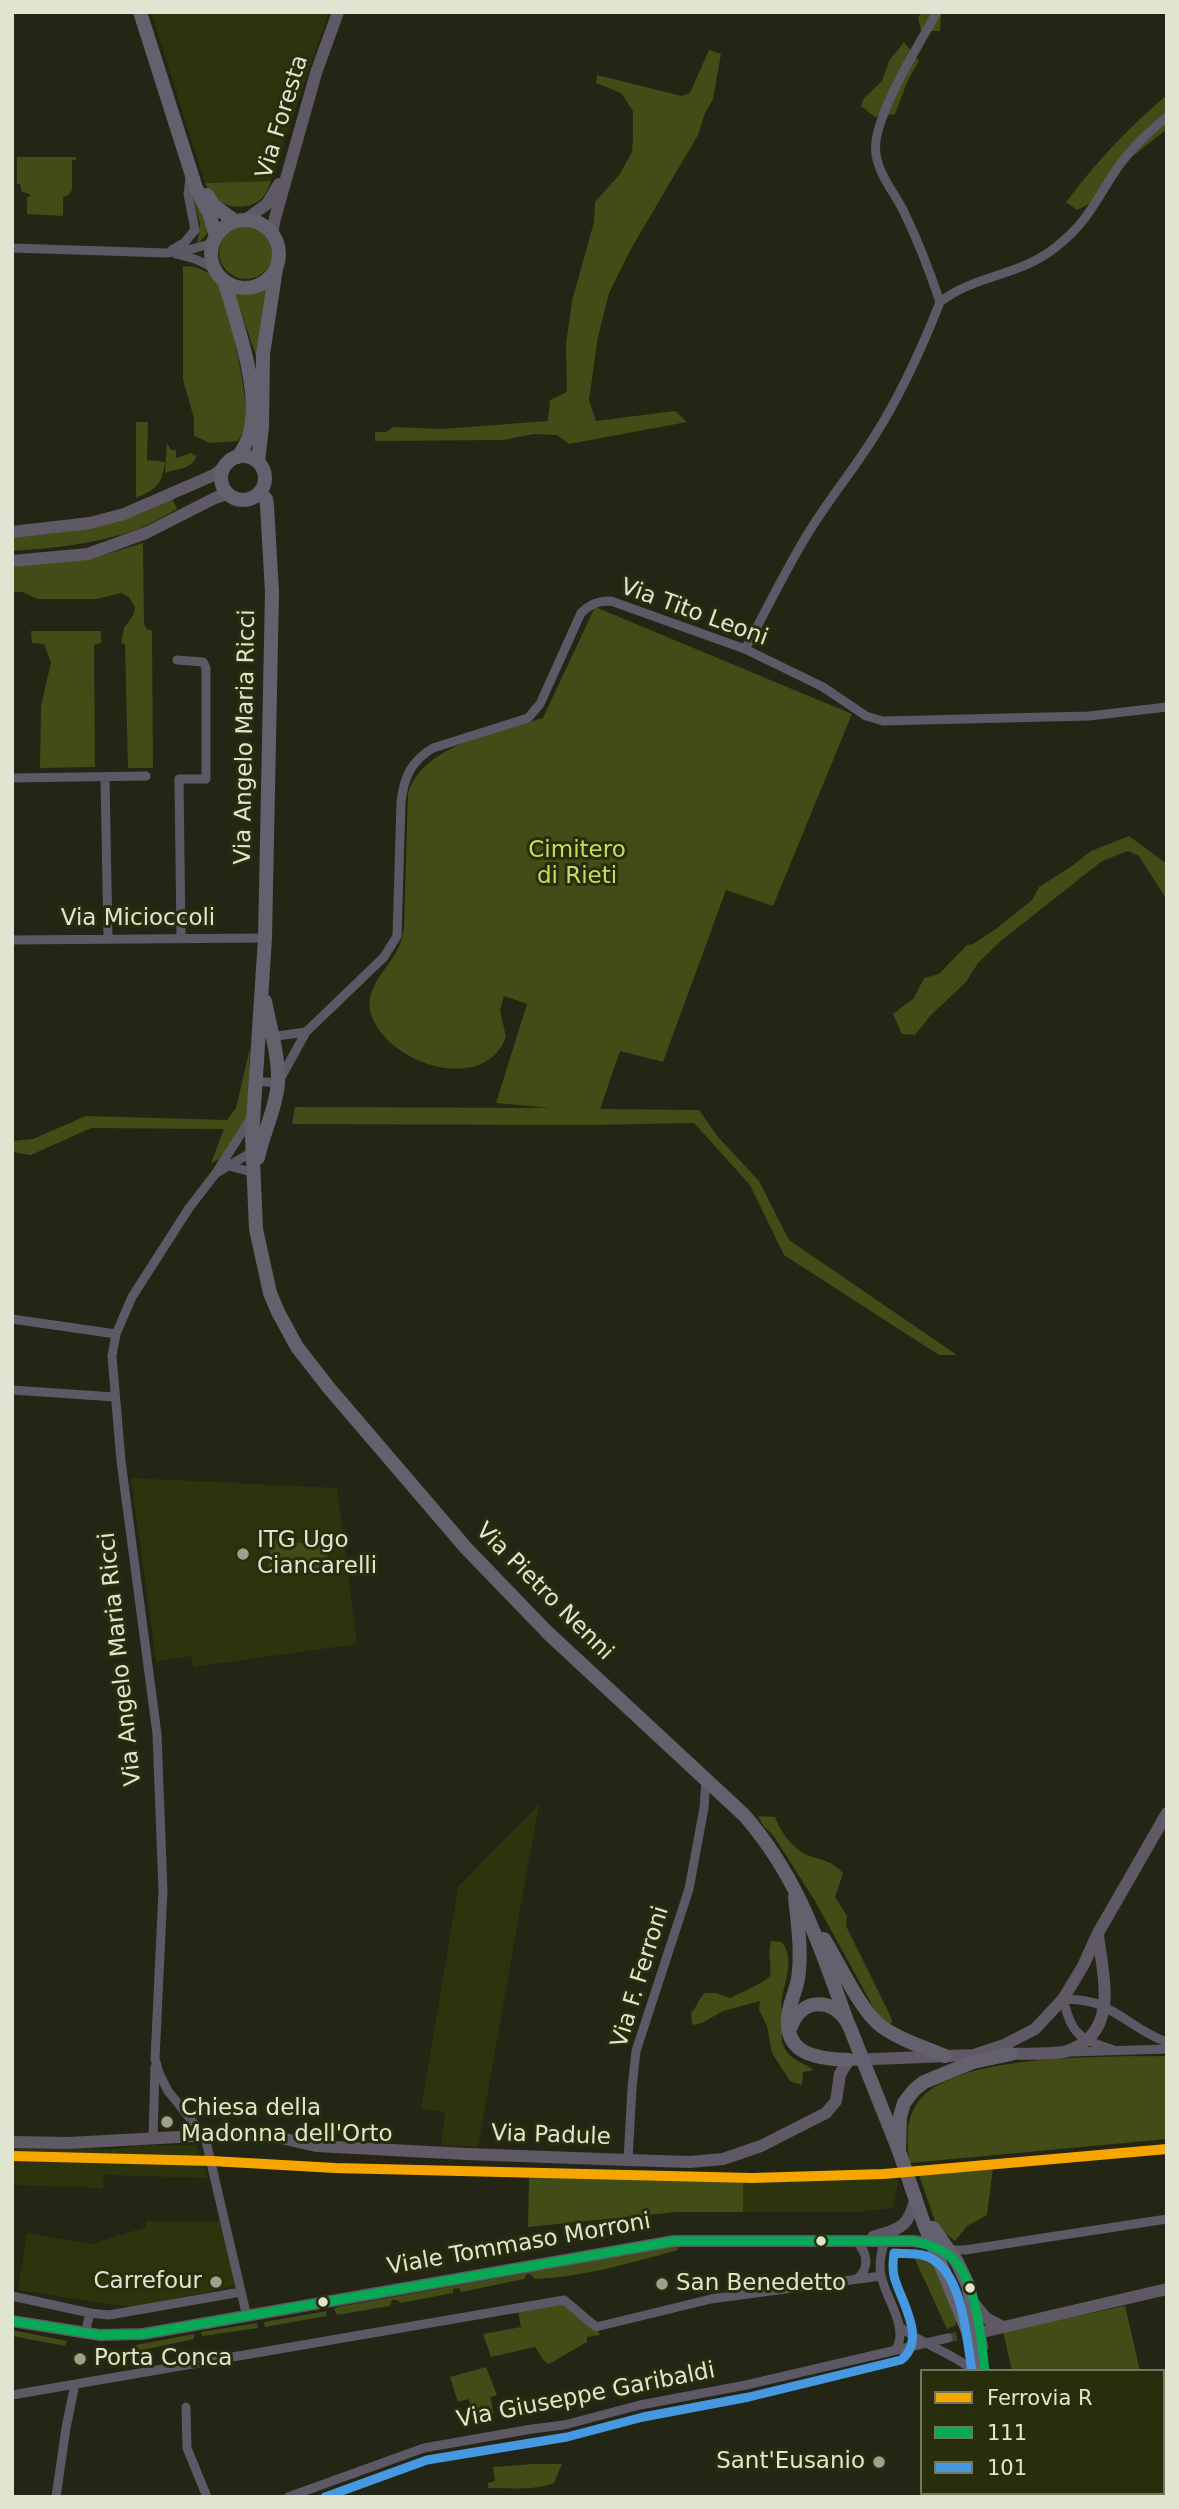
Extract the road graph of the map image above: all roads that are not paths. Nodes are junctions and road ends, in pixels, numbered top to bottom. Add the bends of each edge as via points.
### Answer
1 (140, 12) edge
2 (338, 12) edge
3 (937, 12) edge
4 (1167, 117) edge
5 (292, 158) junction
6 (192, 170) junction
7 (240, 221) junction
8 (272, 234) junction
9 (214, 239) junction
10 (12, 248) edge
11 (167, 253) junction
12 (276, 265) junction
13 (219, 274) junction
14 (940, 302) junction
15 (238, 457) junction
16 (258, 462) junction
17 (223, 468) junction
18 (260, 493) junction
19 (227, 494) junction
20 (12, 532) edge
21 (12, 561) edge
22 (745, 649) junction
23 (177, 660) dead end
24 (1167, 707) edge
25 (146, 776) dead end
26 (105, 777) junction
27 (12, 778) edge
28 (181, 938) junction
29 (265, 938) junction
30 (108, 939) junction
31 (12, 940) edge
32 (263, 985) junction
33 (306, 1032) junction
34 (272, 1037) junction
35 (257, 1041) junction
36 (254, 1081) junction
37 (278, 1083) junction
38 (275, 1104) junction
39 (253, 1108) junction
40 (256, 1149) junction
41 (229, 1166) junction
42 (216, 1173) junction
43 (255, 1173) junction
44 (12, 1319) edge
45 (116, 1334) junction
46 (12, 1390) edge
47 (115, 1397) junction
48 (706, 1780) junction
49 (730, 1802) junction
50 (704, 1808) junction
51 (1167, 1813) edge
52 (794, 1888) junction
53 (811, 1921) junction
54 (1098, 1933) junction
55 (1063, 1999) junction
56 (1104, 2006) junction
57 (847, 2021) junction
58 (790, 2031) junction
59 (1087, 2040) junction
60 (1167, 2042) edge
61 (1167, 2049) edge
62 (1114, 2050) junction
63 (1065, 2052) junction
64 (1012, 2054) junction
65 (974, 2055) junction
66 (946, 2056) junction
67 (155, 2059) junction
68 (849, 2060) junction
69 (205, 2137) junction
70 (153, 2139) junction
71 (12, 2142) edge
72 (899, 2151) junction
73 (628, 2161) junction
74 (916, 2196) junction
75 (1167, 2219) edge
76 (924, 2224) junction
77 (859, 2240) junction
78 (885, 2240) junction
79 (915, 2241) junction
80 (978, 2247) junction
81 (941, 2248) junction
82 (959, 2266) junction
83 (881, 2276) junction
84 (857, 2280) junction
85 (1167, 2289) edge
86 (241, 2292) junction
87 (12, 2296) edge
88 (971, 2300) junction
89 (89, 2313) junction
90 (247, 2317) junction
91 (12, 2321) edge
92 (900, 2327) junction
93 (1003, 2327) junction
94 (85, 2333) junction
95 (948, 2338) tunnel mouth
96 (970, 2338) junction
97 (922, 2343) junction
98 (896, 2349) junction
99 (972, 2369) edge
100 (975, 2369) edge
101 (984, 2369) edge
102 (75, 2384) junction
103 (12, 2395) edge
104 (186, 2407) dead end
105 (56, 2497) edge
106 (207, 2497) edge
107 (288, 2497) edge

1 - 6 main road
2 - 5 street, Via Foresta
3 - 14 street via 890,99 877,135 876,154
4 - 14 street via 1130,152 1086,220 1058,246 1026,267 964,286
5 - 7 street via 267,205
5 - 8 street, Via Foresta
6 - 7 main road via 214,206
6 - 9 main road
6 - 11 street via 188,194 195,230
7 - 8 main road via 261,224
7 - 9 main road via 226,226
8 - 12 main road via 278,251
9 - 11 street
9 - 13 main road via 211,255
10 - 11 street
11 - 13 street via 195,259
12 - 13 main road via 268,278 254,286 238,286
12 - 16 main road via 263,354
13 - 15 main road via 244,349 250,383 250,432
14 - 22 street via 889,411 804,540
15 - 16 main road
15 - 17 main road
16 - 18 main road via 265,480
17 - 19 main road via 221,482
17 - 20 street via 124,514
18 - 19 main road via 248,500
18 - 29 main road, Via Angelo Maria Ricci via 267,506 272,592
19 - 21 street via 146,533 88,554
22 - 24 street, Via Tito Leoni via 883,721 1089,716
22 - 33 street, Via Tito Leoni via 611,601 588,606 540,704 528,718 433,748 410,767 401,802 397,936 384,957
23 - 28 street via 203,662 206,668 206,779 179,779
25 - 26 street
26 - 27 street
26 - 30 street
28 - 29 street, Via Micioccoli
28 - 30 street, Via Micioccoli
29 - 32 main road, Via Angelo Maria Ricci
30 - 31 street, Via Micioccoli
32 - 34 main road, Via Angelo Maria Ricci
32 - 35 main road, Via Angelo Maria Ricci
33 - 34 street
33 - 37 street, Via Tito Leoni
34 - 35 street
34 - 37 main road, Via Angelo Maria Ricci
35 - 36 main road, Via Angelo Maria Ricci
36 - 37 street
36 - 39 main road, Via Angelo Maria Ricci
37 - 38 main road, Via Angelo Maria Ricci
38 - 39 street
38 - 40 main road, Via Angelo Maria Ricci
39 - 40 main road, Via Angelo Maria Ricci
39 - 42 street, Via Angelo Maria Ricci via 248,1124
40 - 41 street, Via Angelo Maria Ricci
40 - 43 main road, Via Angelo Maria Ricci
41 - 42 street, Via Angelo Maria Ricci
41 - 43 street
42 - 45 street, Via Angelo Maria Ricci via 132,1297
43 - 48 main road, Via Pietro Nenni via 256,1229 265,1276 298,1347 355,1421 466,1548 548,1633
44 - 45 street
45 - 47 street, Via Angelo Maria Ricci via 112,1356
46 - 47 street
47 - 67 street, Via Angelo Maria Ricci via 157,1734 163,1891
48 - 49 main road, Via Pietro Nenni
48 - 50 street, Via F. Ferroni
49 - 50 street
49 - 52 main road, Via Pietro Nenni via 763,1838
50 - 73 street, Via F. Ferroni via 689,1889 636,2051
51 - 54 street
52 - 53 main road, Via Pietro Nenni
52 - 58 main road via 800,1957 789,2009
53 - 57 main road, Via Pietro Nenni
53 - 66 main road via 870,2015 891,2032
54 - 55 street
54 - 56 street
55 - 56 street
55 - 59 street via 1072,2028
55 - 65 street via 1035,2029
56 - 59 street
56 - 60 street
57 - 58 main road via 836,2010 809,2004 796,2014
57 - 72 main road, Via Pietro Nenni, bridge
58 - 68 main road via 796,2045 809,2055
59 - 62 street
59 - 63 street
61 - 62 street
62 - 63 street
63 - 64 street
64 - 65 street
64 - 72 main road via 973,2062 914,2090 900,2117
65 - 66 street
66 - 68 street
67 - 69 street, Via Angelo Maria Ricci via 168,2091
67 - 70 street
68 - 73 street, Via Padule via 840,2074 832,2108 761,2146 723,2159
69 - 70 street, Via Padule
69 - 73 street, Via Padule via 268,2135 316,2146
69 - 86 street, Via Angelo Maria Ricci
70 - 71 street, Via Padule
72 - 74 main road
74 - 76 main road
74 - 77 street via 907,2224
74 - 81 main road
75 - 80 street
76 - 79 street
76 - 81 main road
77 - 78 street, Viale Tommaso Morroni
77 - 84 street via 866,2257 864,2273
77 - 90 street, Viale Tommaso Morroni via 674,2241
78 - 79 street, Viale Tommaso Morroni
78 - 83 street
79 - 81 street, Viale Tommaso Morroni
80 - 81 street
80 - 82 street
81 - 82 main road
81 - 96 main road
82 - 88 main road
83 - 84 street
83 - 92 street
84 - 102 street via 712,2298 596,2328 564,2300
85 - 93 street
86 - 89 street via 142,2311
86 - 90 street, Via Angelo Maria Ricci
87 - 89 street
88 - 93 street via 986,2318
88 - 96 main road
89 - 94 street
90 - 94 street, Viale Tommaso Morroni via 143,2334
91 - 94 street, Viale Tommaso Morroni
92 - 97 street
92 - 98 street
93 - 96 street
95 - 97 street, Via Giuseppe Garibaldi
96 - 100 main road
96 - 101 main road
97 - 98 street, Via Giuseppe Garibaldi
97 - 99 street
98 - 107 street, Via Giuseppe Garibaldi via 564,2425 424,2448
102 - 103 street
102 - 105 street
104 - 106 street via 187,2448

